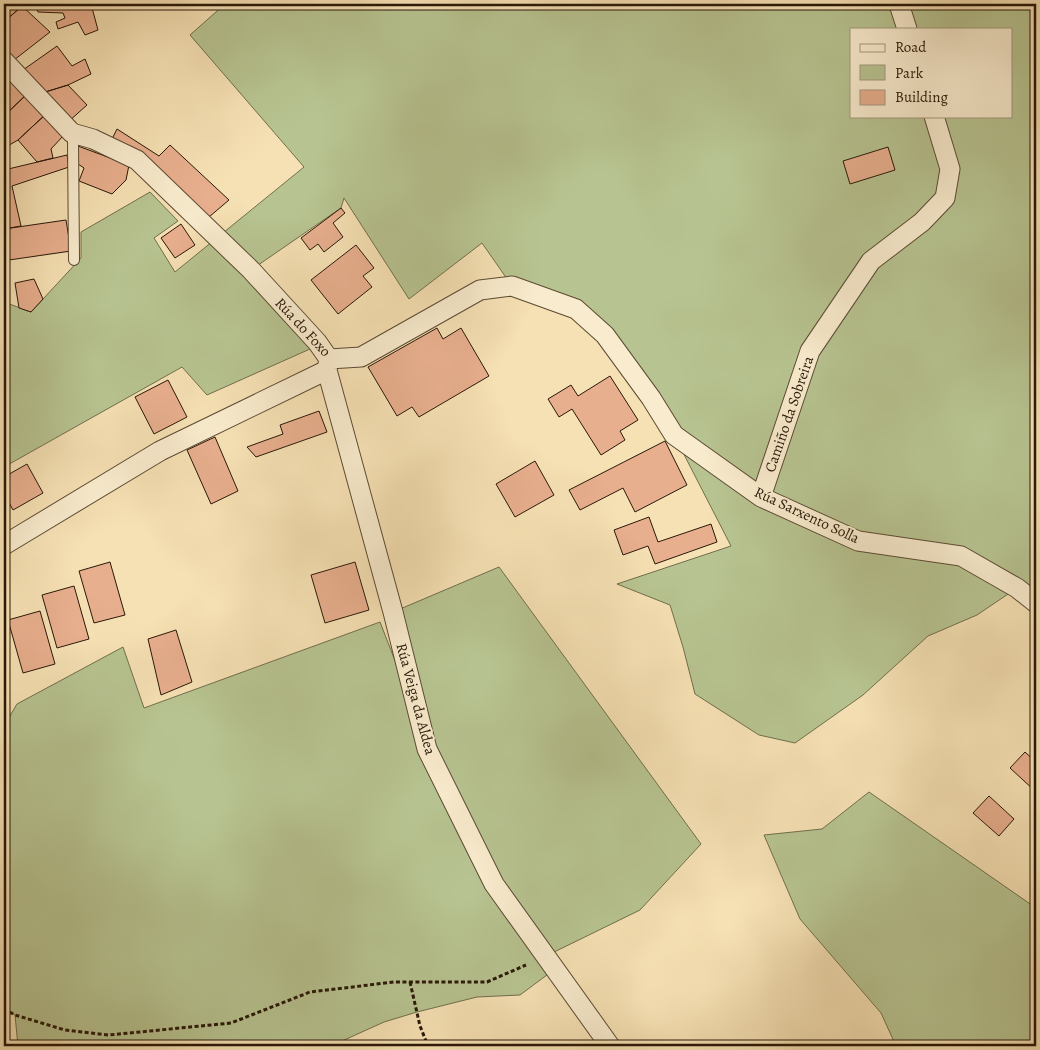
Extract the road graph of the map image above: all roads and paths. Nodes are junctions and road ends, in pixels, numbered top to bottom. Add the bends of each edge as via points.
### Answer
1 (899, 4) edge
2 (907, 28) edge
3 (4, 61) edge
4 (935, 118) edge
5 (72, 133) junction
6 (74, 260) dead end
7 (328, 365) junction
8 (720, 468) joint
9 (761, 497) junction
10 (4, 545) edge
11 (1036, 603) edge
12 (546, 956) junction
13 (410, 982) junction
14 (4, 1009) edge
15 (428, 1046) edge
16 (610, 1046) edge

1 - 2 street
3 - 5 street, Rúa do Foxo
4 - 9 street, Camiño da Sobreira via 950,169 944,198 922,222 871,262 810,352
5 - 6 lane
5 - 7 street, Rúa do Foxo via 93,139 137,160 251,270 317,342
7 - 8 street, Rúa do Foxo via 361,357 480,290 512,286 576,309 605,335 674,435
7 - 10 street via 160,451
7 - 12 street, Rúa Veiga da Aldea via 427,749 494,884
8 - 9 street, Rúa Sarxento Solla
9 - 11 street, Rúa Sarxento Solla via 858,541 961,556 1017,588
12 - 13 path via 487,982
12 - 16 street, Rúa Veiga da Aldea
13 - 14 path via 310,992 230,1023 109,1035 65,1030
13 - 15 path

